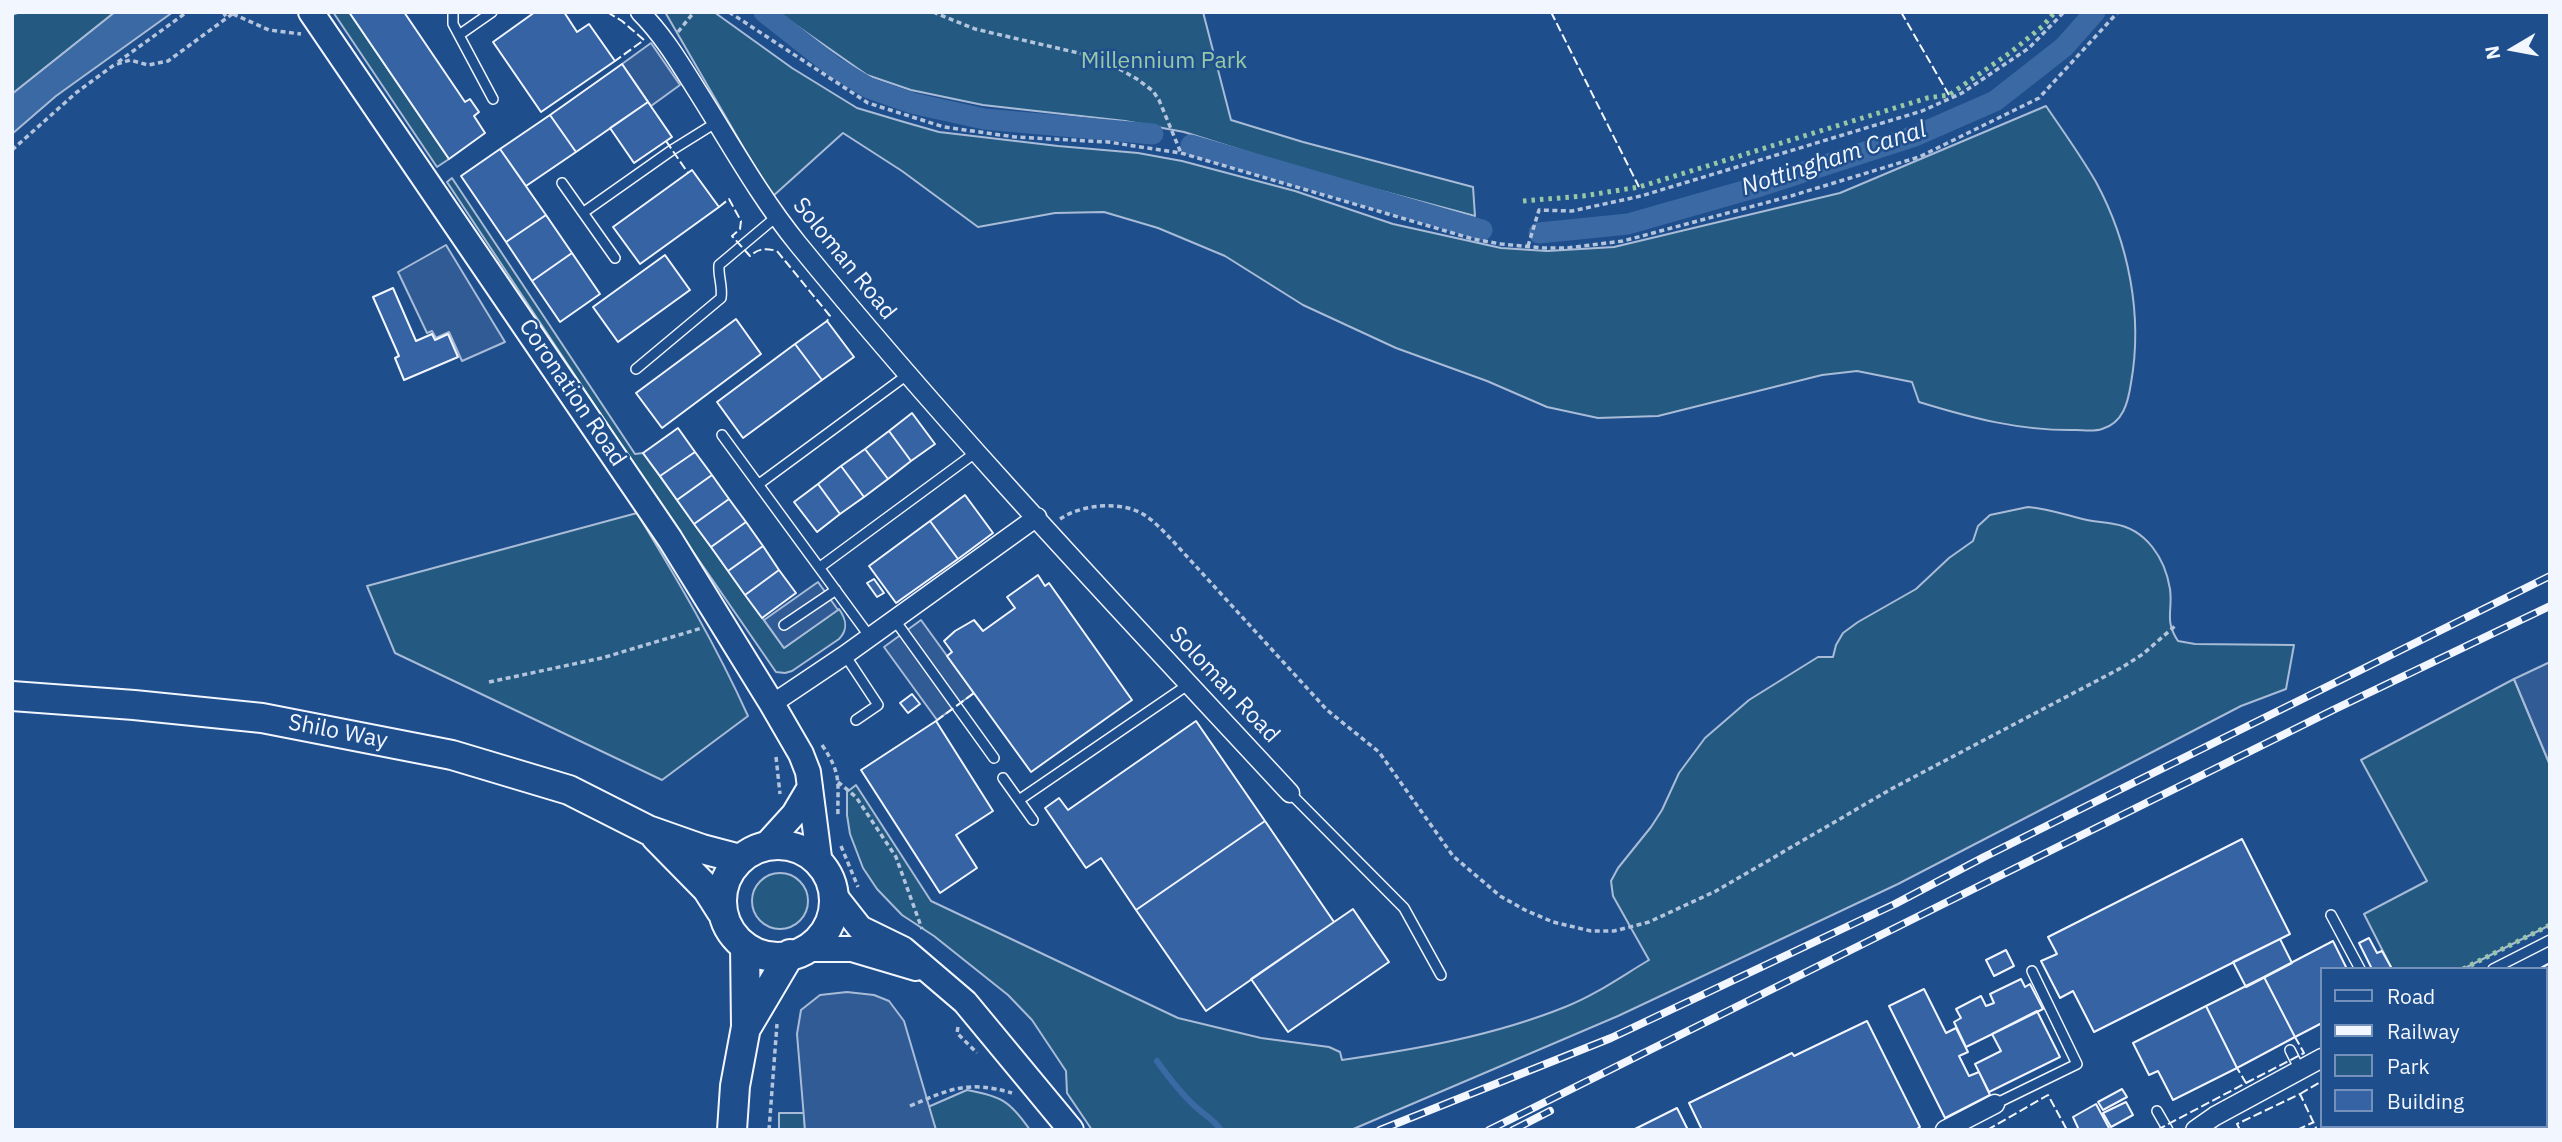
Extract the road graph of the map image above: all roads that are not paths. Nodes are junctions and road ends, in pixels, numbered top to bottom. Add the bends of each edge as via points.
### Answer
1 (453, 12) edge
2 (492, 12) edge
3 (640, 12) edge
4 (308, 23) edge
5 (459, 35) junction
6 (493, 99) dead end
7 (717, 122) junction
8 (562, 183) dead end
9 (584, 212) junction
10 (776, 217) junction
11 (615, 258) dead end
12 (636, 369) dead end
13 (907, 375) junction
14 (722, 435) dead end
15 (975, 453) junction
16 (758, 484) junction
17 (1042, 523) junction
18 (820, 568) junction
19 (836, 590) junction
20 (894, 620) junction
21 (784, 625) dead end
22 (870, 637) junction
23 (845, 655) junction
24 (1189, 684) junction
25 (12, 696) edge
26 (772, 704) junction
27 (856, 720) dead end
28 (994, 758) dead end
29 (1003, 778) dead end
30 (810, 787) junction
31 (1290, 793) joint
32 (1019, 800) junction
33 (1033, 820) dead end
34 (648, 830) junction
35 (765, 846) junction
36 (740, 859) junction
37 (820, 865) junction
38 (834, 895) junction
39 (722, 911) junction
40 (2331, 915) dead end
41 (2550, 940) edge
42 (745, 946) junction
43 (797, 952) junction
44 (2359, 967) edge
45 (2497, 967) edge
46 (2032, 971) dead end
47 (930, 972) junction
48 (1441, 975) dead end
49 (746, 1027) junction
50 (2290, 1050) dead end
51 (2320, 1059) edge
52 (2300, 1070) junction
53 (1995, 1104) joint
54 (2157, 1111) dead end
55 (2215, 1124) edge
56 (1957, 1127) edge
57 (732, 1130) edge
58 (1070, 1130) edge
59 (2168, 1130) edge
60 (2195, 1130) edge

1 - 5 lane
2 - 5 lane
3 - 7 street, Soloman Road via 668,44
4 - 26 street, Coronation Road via 564,381 670,539
5 - 6 lane
7 - 9 lane
7 - 10 street, Soloman Road
8 - 9 lane
9 - 11 lane
10 - 12 lane via 719,265 721,298
10 - 13 street, Soloman Road
13 - 15 street, Soloman Road
13 - 16 lane
14 - 16 lane
15 - 17 street, Soloman Road
15 - 18 lane
16 - 18 lane
17 - 20 street
17 - 24 street, Soloman Road
18 - 19 lane
19 - 21 lane
19 - 22 lane
20 - 22 street
20 - 28 lane
22 - 23 street
23 - 26 street
23 - 27 lane via 878,705
24 - 31 street, Soloman Road
24 - 32 lane
25 - 34 main road, Shilo Way via 262,718 452,755 569,790
26 - 30 street, Coronation Road via 801,754
29 - 32 lane
30 - 35 street via 794,814
30 - 37 street, Coronation Road
31 - 48 lane via 1404,908
32 - 33 lane
34 - 36 main road, Shilo Way
34 - 39 main road, Shilo Way via 707,889
35 - 36 main road
35 - 37 main road via 802,851
36 - 39 main road via 727,877
37 - 38 main road
38 - 43 main road via 830,923 822,937
38 - 47 street via 860,928 903,949
39 - 42 main road via 728,927
40 - 44 lane
41 - 45 lane
42 - 43 main road via 764,954
42 - 49 main road
43 - 47 street via 852,949
43 - 49 main road
46 - 53 lane via 2077,1063
47 - 58 street via 965,1002
49 - 57 main road
50 - 52 lane
51 - 52 street
52 - 55 street
53 - 56 street
54 - 59 lane
55 - 60 street

